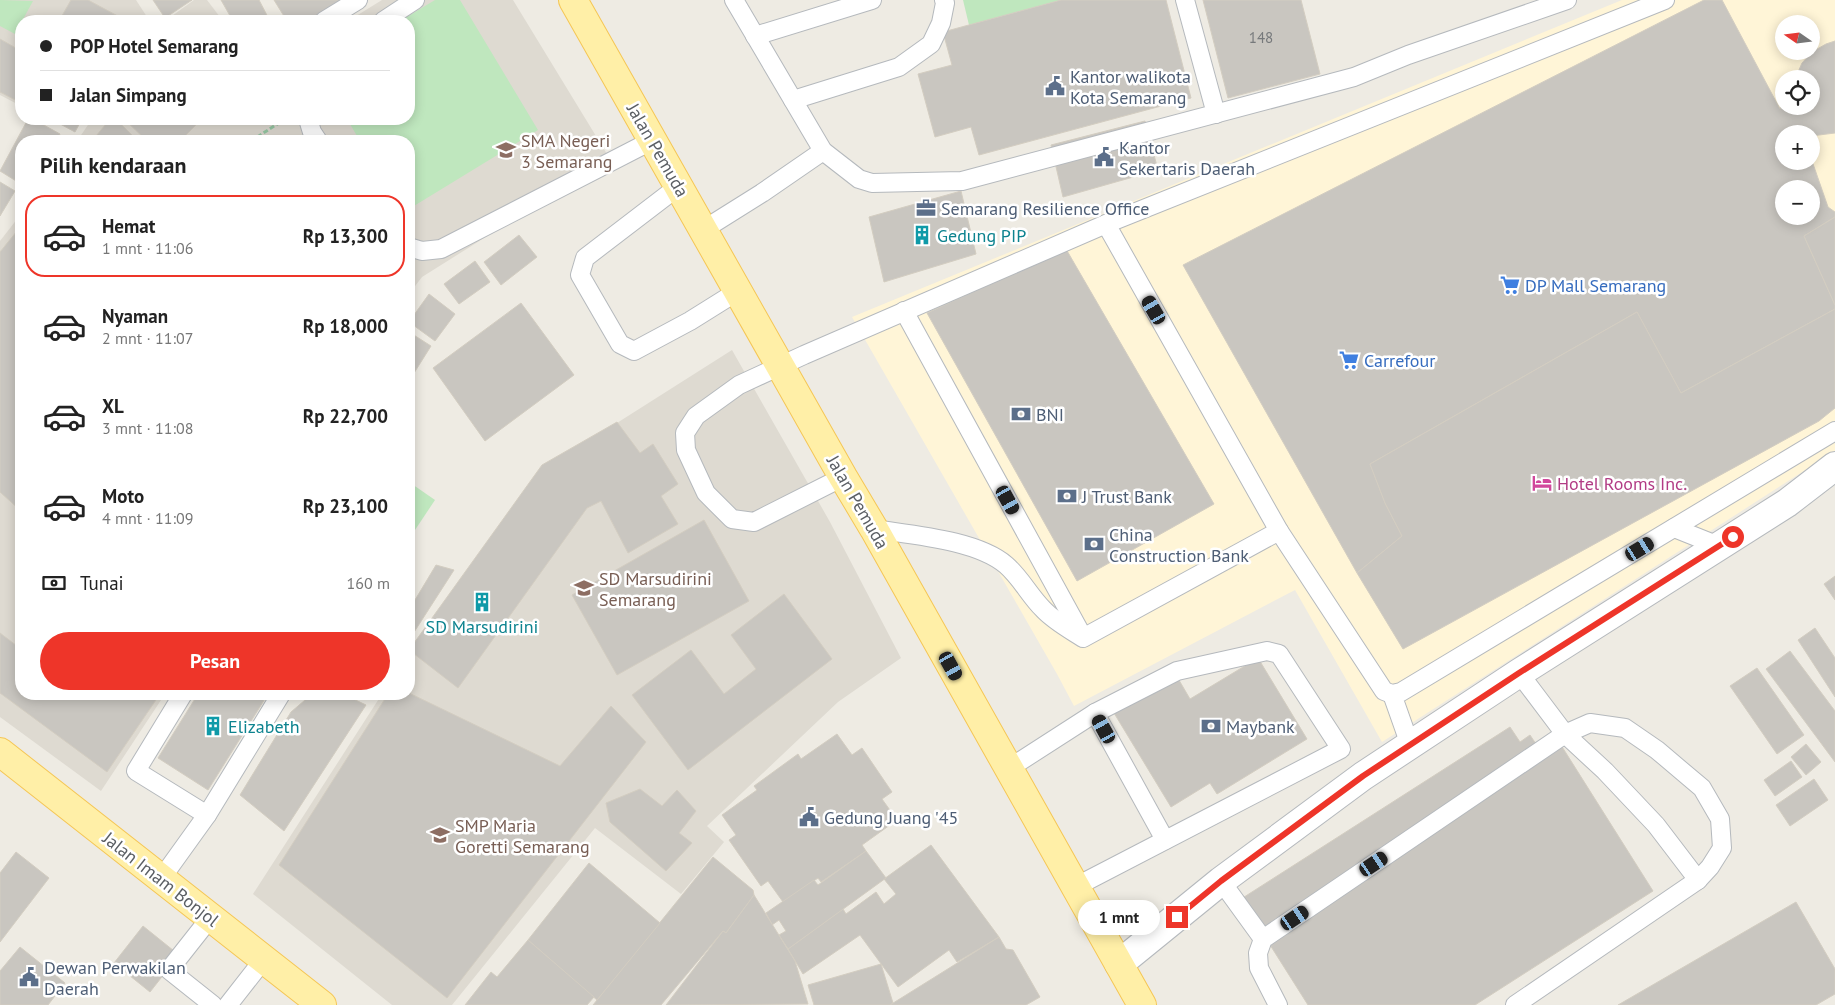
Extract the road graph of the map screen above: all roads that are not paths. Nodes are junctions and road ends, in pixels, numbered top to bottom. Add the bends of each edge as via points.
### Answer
1 (358, 0) edge
2 (415, 0) edge
3 (573, 0) edge
4 (734, 0) edge
5 (872, 0) edge
6 (944, 0) edge
7 (1185, 0) edge
8 (1567, 0) edge
9 (1665, 0) edge
10 (334, 15) edge
11 (393, 15) edge
12 (755, 36) junction
13 (793, 100) junction
14 (1216, 114) junction
15 (653, 140) junction
16 (823, 151) junction
17 (679, 186) junction
18 (1106, 224) junction
19 (703, 230) junction
20 (415, 249) edge
21 (738, 291) junction
22 (904, 311) junction
23 (780, 366) junction
24 (1835, 431) edge
25 (1835, 466) edge
26 (843, 477) junction
27 (1674, 528) junction
28 (874, 529) junction
29 (1279, 531) junction
30 (1719, 546) junction
31 (1083, 638) junction
32 (1519, 673) junction
33 (1392, 694) junction
34 (179, 700) edge
35 (277, 700) edge
36 (1095, 713) junction
37 (1565, 734) junction
38 (1410, 744) junction
39 (0, 752) edge
40 (1008, 769) junction
41 (207, 814) junction
42 (1165, 840) junction
43 (162, 879) junction
44 (1698, 880) junction
45 (1221, 881) junction
46 (1075, 887) junction
47 (210, 918) junction
48 (1263, 939) junction
49 (264, 959) junction
50 (1119, 964) junction
51 (313, 1002) edge
52 (213, 1005) edge
53 (228, 1005) edge
54 (1142, 1005) edge
55 (1278, 1005) edge
56 (1515, 1005) edge

1 - 10 lane
2 - 11 lane
3 - 15 main road, Jalan Pemuda
4 - 12 lane
5 - 12 lane
6 - 13 lane via 941,23 931,44 899,67
7 - 14 lane
8 - 14 lane via 1354,77
9 - 18 lane
12 - 13 lane
13 - 16 lane
14 - 16 lane via 962,181 872,183 859,179
15 - 17 main road, Jalan Pemuda
15 - 20 lane via 441,250
16 - 19 lane
17 - 19 main road, Jalan Pemuda
17 - 21 lane via 586,258 580,276 620,344 634,351
18 - 22 lane
18 - 29 lane
19 - 21 main road, Jalan Pemuda
21 - 23 main road, Jalan Pemuda
22 - 23 lane
22 - 31 lane
23 - 26 main road, Jalan Pemuda
23 - 26 lane via 739,385 696,416 685,434 686,450 706,493 732,519 754,522
24 - 27 lane
25 - 30 street via 1787,503
26 - 28 main road, Jalan Pemuda
27 - 30 lane
27 - 33 lane via 1401,692
28 - 31 lane via 981,550 1005,564 1042,608
28 - 40 main road, Jalan Pemuda
29 - 31 lane
29 - 33 lane via 1384,691
30 - 32 street
32 - 37 lane
32 - 38 street
33 - 38 lane
34 - 41 lane via 136,771
35 - 41 lane
36 - 40 lane
36 - 42 lane
36 - 42 lane via 1177,671 1267,651 1280,654 1341,749
37 - 44 lane via 1656,825
37 - 44 lane via 1590,723 1626,728 1702,788 1720,819 1722,848
37 - 48 lane
38 - 45 street
39 - 43 main road, Jalan Imam Bonjol
40 - 46 main road, Jalan Pemuda
41 - 43 lane
42 - 46 lane
43 - 47 main road, Jalan Imam Bonjol
44 - 56 lane
45 - 48 lane
45 - 50 street
46 - 50 main road, Jalan Pemuda
47 - 49 main road, Jalan Imam Bonjol
47 - 52 lane via 169,970
48 - 55 lane via 1258,952 1259,968
49 - 51 main road, Jalan Imam Bonjol
49 - 53 lane
50 - 54 main road, Jalan Pemuda

